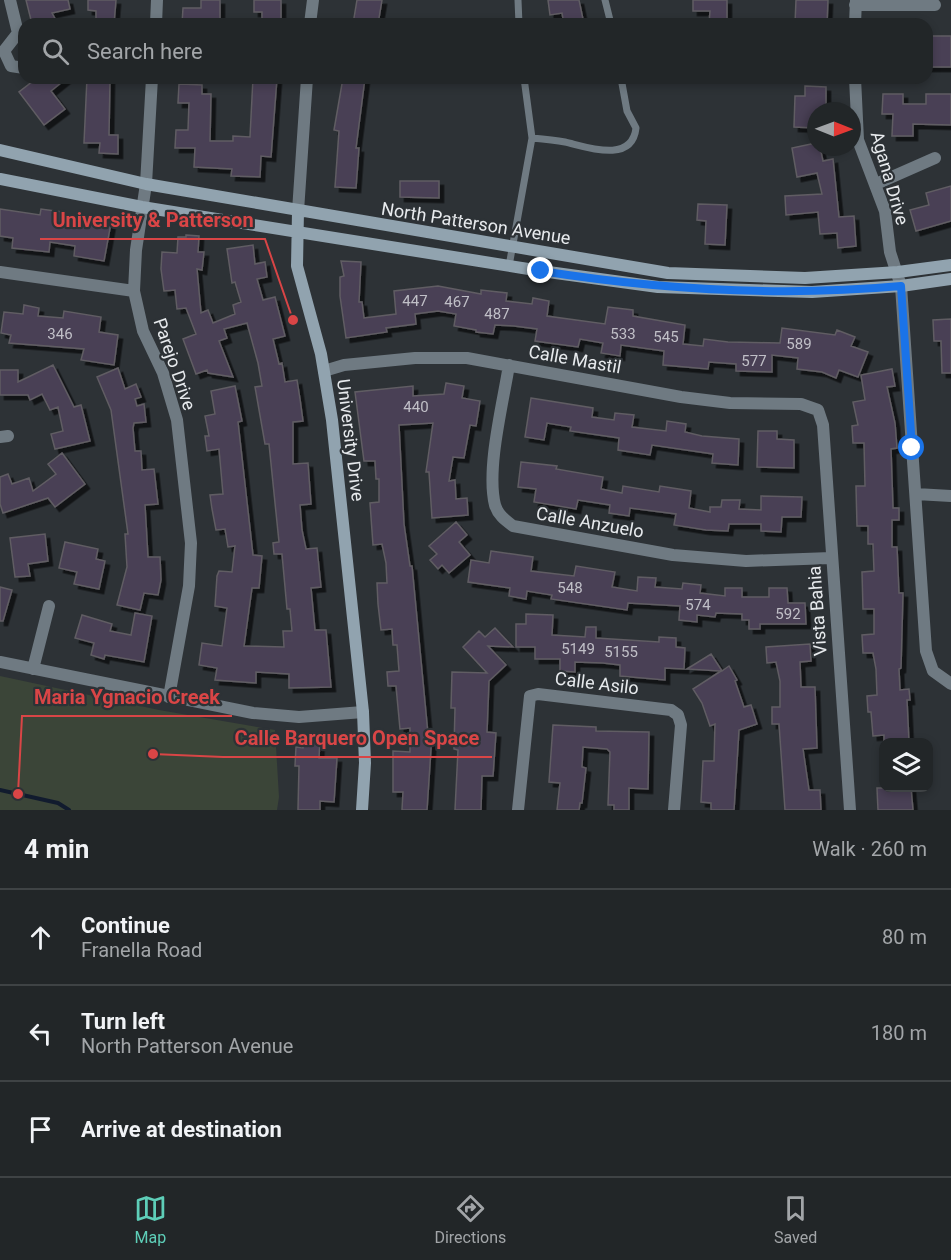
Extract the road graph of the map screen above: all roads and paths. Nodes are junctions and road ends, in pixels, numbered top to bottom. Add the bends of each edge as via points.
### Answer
1 (10, 0) edge
2 (157, 0) edge
3 (313, 0) edge
4 (518, 0) edge
5 (604, 0) edge
6 (856, 2) edge
7 (935, 4) dead end
8 (156, 18) edge
9 (311, 18) edge
10 (519, 18) edge
11 (609, 18) edge
12 (855, 18) edge
13 (18, 25) edge
14 (18, 36) edge
15 (18, 67) edge
16 (152, 84) edge
17 (307, 84) edge
18 (525, 84) edge
19 (622, 84) edge
20 (855, 84) edge
21 (532, 138) junction
22 (0, 150) edge
23 (935, 158) dead end
24 (0, 179) edge
25 (146, 184) junction
26 (876, 184) junction
27 (142, 207) junction
28 (298, 211) junction
29 (296, 230) junction
30 (513, 248) junction
31 (951, 265) edge
32 (509, 266) junction
33 (0, 272) edge
34 (898, 272) junction
35 (951, 279) edge
36 (901, 286) junction
37 (134, 291) junction
38 (509, 365) junction
39 (324, 371) junction
40 (818, 410) joint
41 (916, 494) junction
42 (951, 496) edge
43 (831, 558) junction
44 (49, 606) dead end
45 (0, 662) edge
46 (33, 669) junction
47 (951, 684) edge
48 (169, 696) junction
49 (363, 712) junction
50 (362, 810) edge
51 (518, 810) edge
52 (674, 810) edge
53 (850, 810) edge

1 - 13 street
2 - 8 street
3 - 9 street
4 - 10 lane
5 - 11 lane
6 - 7 street
6 - 12 street
14 - 15 street via 6,45 5,56 11,66
16 - 25 street, Parejo Drive
17 - 28 street, University Drive
18 - 21 lane
19 - 21 lane via 627,111 636,128 632,142 623,148 598,150
20 - 26 street, Agana Drive via 858,140
21 - 30 lane
22 - 25 main road, North Patterson Avenue
23 - 26 street
24 - 27 main road, North Patterson Avenue
25 - 27 street, Parejo Drive
25 - 28 main road, North Patterson Avenue
26 - 34 street, Agana Drive
27 - 29 main road, North Patterson Avenue
27 - 37 street, Parejo Drive
28 - 29 main road, University Drive
28 - 30 main road, North Patterson Avenue
29 - 32 main road, North Patterson Avenue
29 - 39 main road, University Drive via 297,266
30 - 32 lane
30 - 34 main road, North Patterson Avenue via 695,275 805,278
31 - 34 main road, North Patterson Avenue
32 - 36 main road, North Patterson Avenue via 613,282 694,289 804,292
33 - 37 street
34 - 36 street, Agana Drive
35 - 36 main road, North Patterson Avenue
36 - 41 street, Agana Drive
37 - 48 street, Parejo Drive via 142,331 163,373 177,420 191,543 189,586
38 - 39 street, Calle Mastil via 443,356 344,365
38 - 40 street, Calle Mastil via 681,397 730,403 801,404
38 - 43 street, Calle Anzuelo via 493,471 495,506 513,526 673,555 746,561
39 - 49 main road, University Drive
40 - 43 street, Vista Bahia via 823,425
41 - 42 street
41 - 47 street via 926,651 938,677
43 - 53 street, Vista Bahia
44 - 46 street
45 - 46 street
46 - 48 street
48 - 49 street via 299,717
49 - 50 main road, University Drive
51 - 52 street, Calle Asilo via 530,696 538,694 671,710 678,715 681,725

